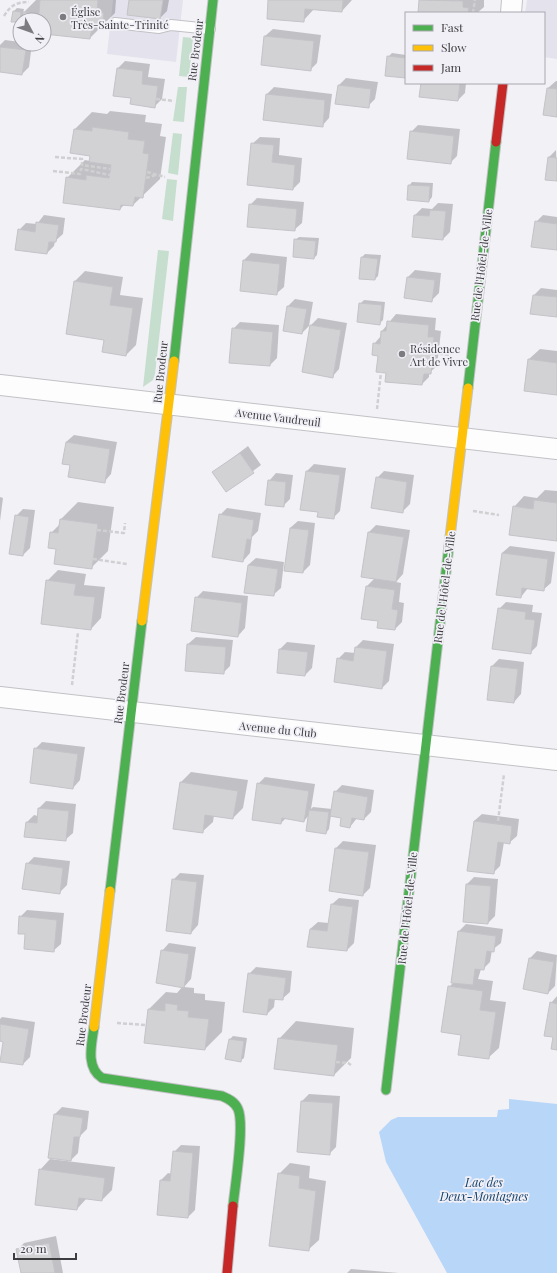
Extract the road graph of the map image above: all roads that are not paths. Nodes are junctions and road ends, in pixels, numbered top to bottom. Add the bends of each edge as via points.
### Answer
1 (213, 0) edge
2 (512, 0) edge
3 (511, 12) edge
4 (115, 23) dead end
5 (210, 29) junction
6 (503, 84) edge
7 (0, 385) edge
8 (169, 405) junction
9 (461, 439) junction
10 (557, 449) edge
11 (0, 697) edge
12 (131, 712) junction
13 (426, 745) junction
14 (557, 760) edge
15 (386, 1090) dead end
16 (227, 1273) edge

1 - 5 street, Rue Brodeur
2 - 3 street
4 - 5 lane via 159,28 170,25
5 - 8 street, Rue Brodeur
6 - 9 street, Rue de l'Hôtel-de-Ville
7 - 8 street, Avenue Vaudreuil
8 - 9 street, Avenue Vaudreuil
8 - 12 street, Rue Brodeur
9 - 10 street, Avenue Vaudreuil
9 - 13 street, Rue de l'Hôtel-de-Ville
11 - 12 street, Avenue du Club
12 - 13 street, Avenue du Club
12 - 16 street, Rue Brodeur via 91,1064 96,1074 106,1080 222,1096 235,1103 241,1124
13 - 14 street, Avenue du Club
13 - 15 street, Rue de l'Hôtel-de-Ville

